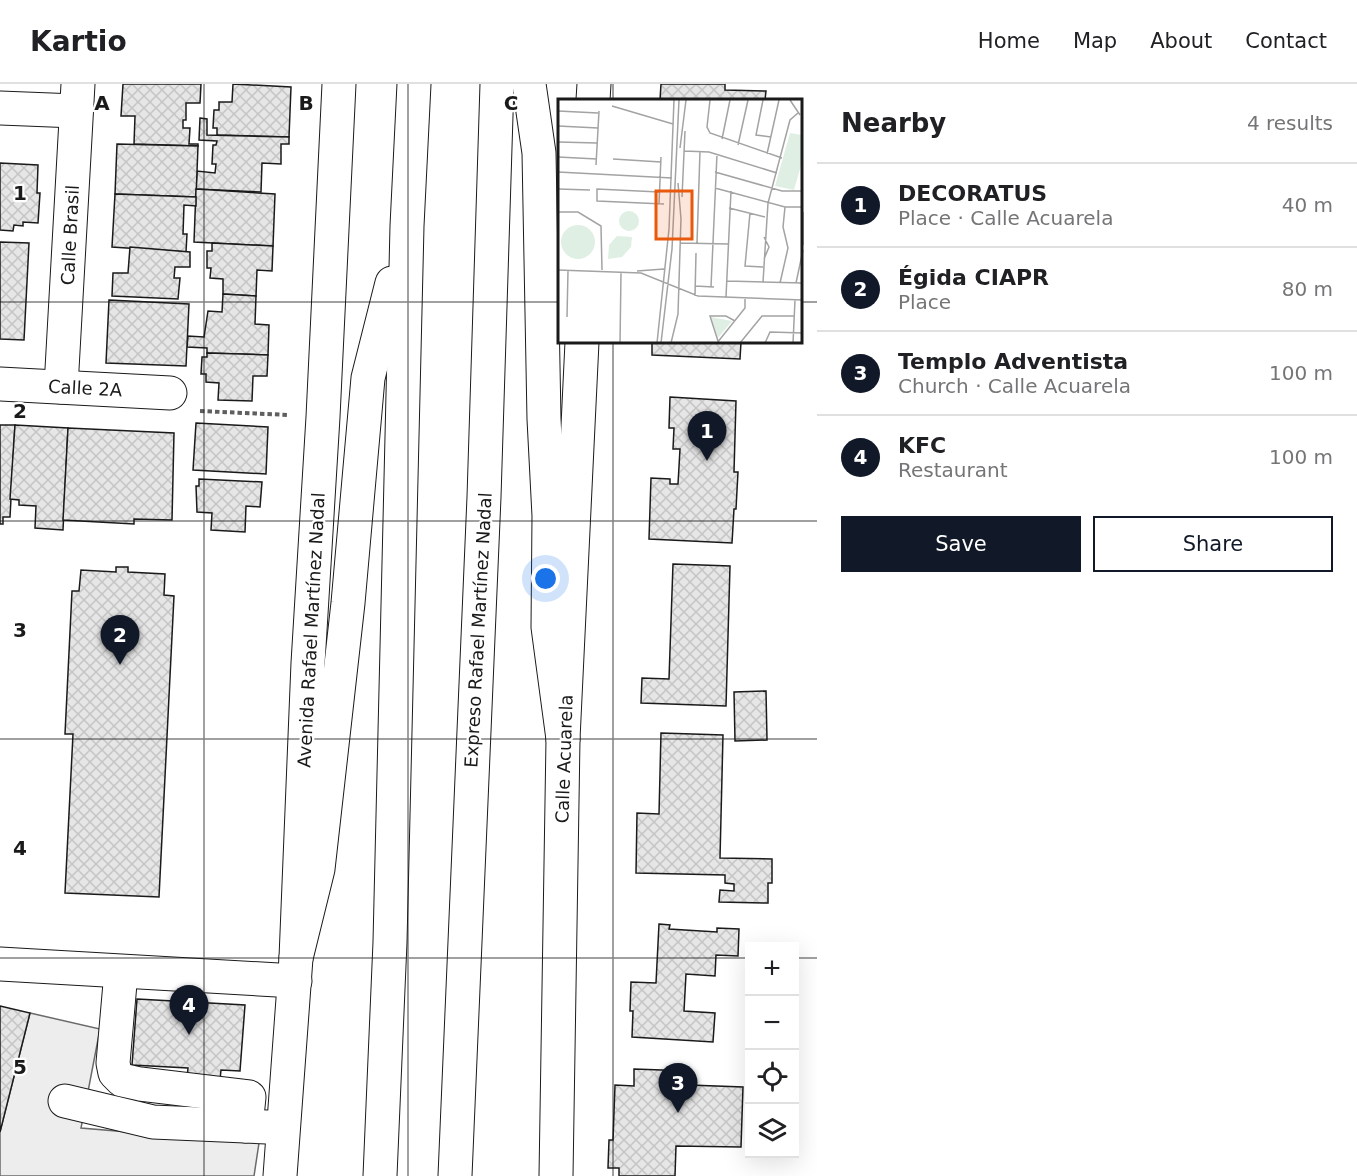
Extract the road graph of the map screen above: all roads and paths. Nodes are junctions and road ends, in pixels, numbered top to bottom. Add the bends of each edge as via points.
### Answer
1 (339, 84) edge
2 (414, 84) edge
3 (497, 84) edge
4 (529, 84) edge
5 (594, 84) edge
6 (77, 98) edge
7 (593, 99) edge
8 (0, 108) edge
9 (407, 226) junction
10 (582, 344) edge
11 (0, 384) edge
12 (61, 387) junction
13 (170, 393) joint
14 (323, 417) junction
15 (563, 738) junction
16 (0, 963) edge
17 (296, 970) junction
18 (121, 972) junction
19 (65, 1101) dead end
20 (246, 1126) junction
21 (284, 1128) junction
22 (280, 1176) edge
23 (380, 1176) edge
24 (455, 1176) edge
25 (556, 1176) edge

1 - 14 main road, Avenida Rafael Martínez Nadal
2 - 9 main road
3 - 24 main road, Expreso Rafael Martínez Nadal
4 - 15 main road via 539,153 549,516 548,627
5 - 7 main road
6 - 8 main road
6 - 12 main road, Calle Brasil
9 - 17 main road via 368,378 318,869
9 - 23 main road via 390,942
10 - 15 main road, Calle Acuarela
11 - 12 main road, Calle 2A
12 - 13 main road, Calle 2A
13 - 14 path via 193,411
14 - 17 main road, Avenida Rafael Martínez Nadal
15 - 25 main road, Calle Acuarela
16 - 18 main road
17 - 18 main road
17 - 21 main road, Avenida Rafael Martínez Nadal
18 - 20 main road via 115,1073 122,1080 140,1084 249,1097
19 - 20 main road via 153,1122
20 - 21 main road
21 - 22 main road, Avenida Rafael Martínez Nadal

